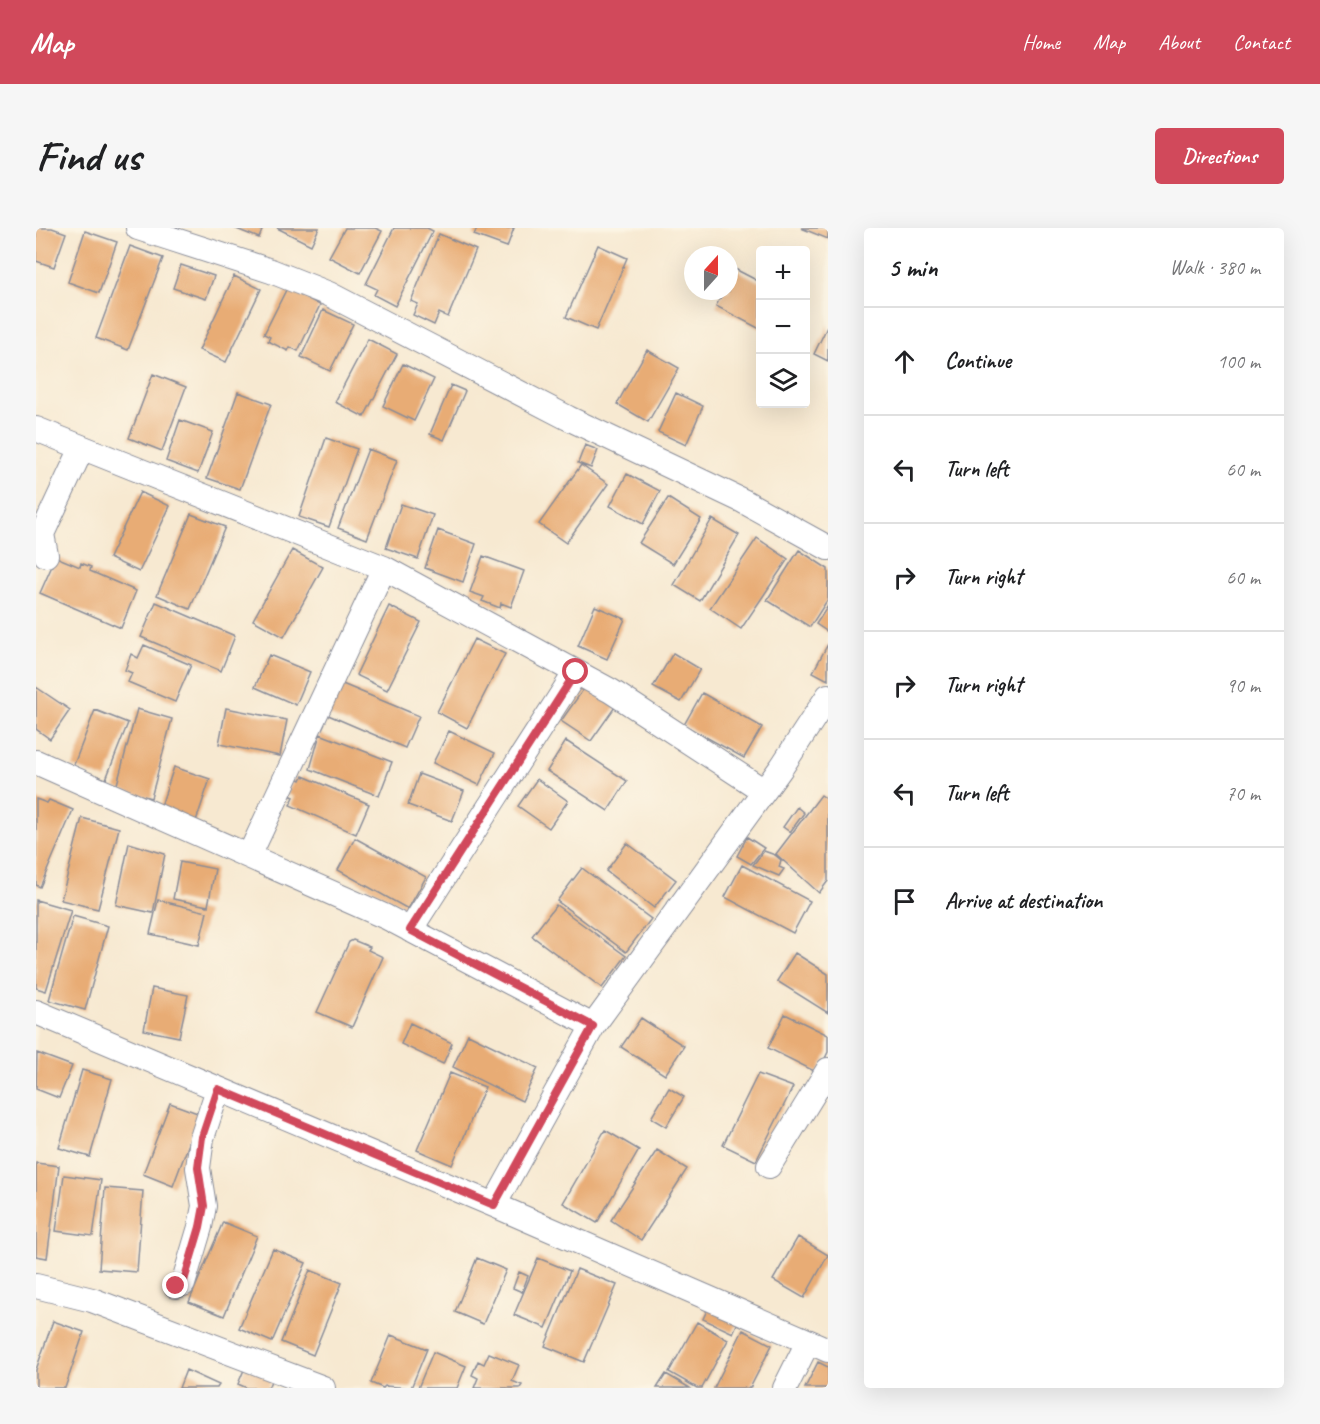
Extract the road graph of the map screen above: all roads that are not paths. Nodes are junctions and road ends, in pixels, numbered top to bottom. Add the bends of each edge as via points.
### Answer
1 (138, 228) edge
2 (36, 429) edge
3 (82, 448) junction
4 (828, 548) edge
5 (46, 555) dead end
6 (384, 568) junction
7 (576, 672) junction
8 (828, 696) edge
9 (36, 762) edge
10 (764, 791) junction
11 (249, 856) junction
12 (410, 930) junction
13 (36, 1012) edge
14 (593, 1026) junction
15 (828, 1071) edge
16 (218, 1089) junction
17 (769, 1166) dead end
18 (494, 1205) junction
19 (36, 1286) edge
20 (176, 1286) dead end
21 (818, 1346) edge
22 (323, 1388) edge
23 (785, 1388) edge

1 - 4 street via 329,294 568,418 743,501
2 - 3 street
3 - 5 street via 42,534
3 - 6 street
6 - 7 street
6 - 11 street
7 - 10 street
7 - 12 street
8 - 10 street
9 - 11 street
10 - 14 street
11 - 12 street
12 - 14 street
13 - 16 street
14 - 18 street
15 - 17 street
16 - 18 street
16 - 20 street via 202,1137 198,1167 204,1206 200,1227 183,1284
18 - 21 street
19 - 22 street via 92,1300
21 - 23 street

